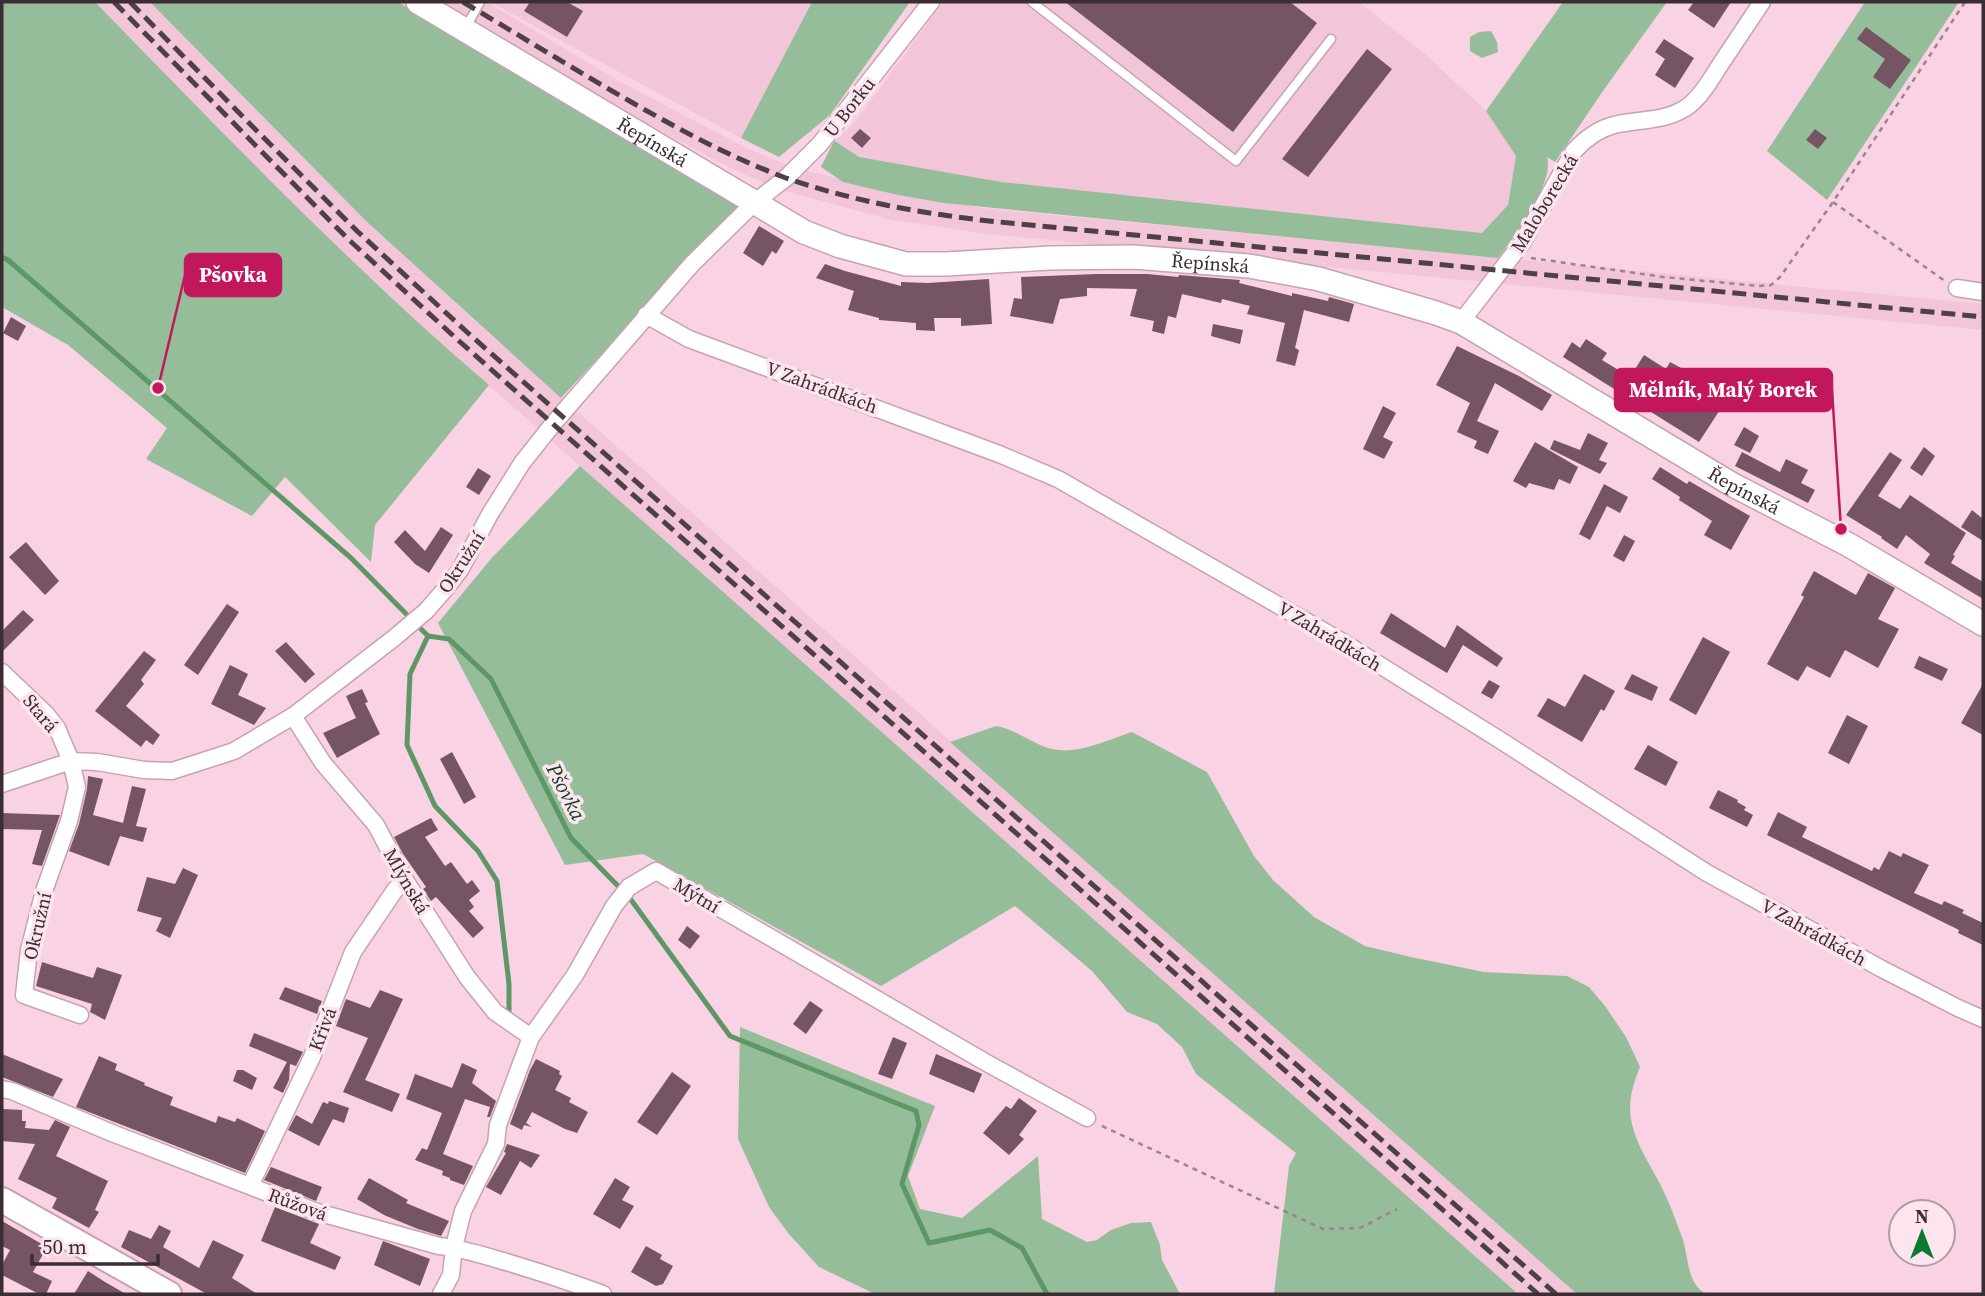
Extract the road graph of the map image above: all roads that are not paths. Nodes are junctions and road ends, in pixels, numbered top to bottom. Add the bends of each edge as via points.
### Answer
1 (418, 2) edge
2 (480, 2) edge
3 (931, 2) edge
4 (1032, 2) edge
5 (1762, 2) edge
6 (464, 30) junction
7 (1331, 39) dead end
8 (755, 202) junction
9 (1956, 288) road end
10 (1983, 292) edge
11 (646, 316) junction
12 (1461, 323) junction
13 (1983, 624) edge
14 (2, 672) edge
15 (293, 716) junction
16 (71, 761) junction
17 (2, 785) edge
18 (405, 880) junction
19 (80, 1014) dead end
20 (1983, 1019) edge
21 (531, 1037) junction
22 (2, 1088) edge
23 (1087, 1118) road end
24 (250, 1186) junction
25 (2, 1200) edge
26 (454, 1247) junction
27 (169, 1294) edge
28 (440, 1294) edge
29 (603, 1294) edge

1 - 6 street, Řepínská
2 - 6 lane
3 - 8 street, U Borku via 820,144
4 - 7 lane via 1236,161
5 - 12 street, Maloborecká via 1689,106 1653,120 1614,125 1585,139 1522,243
6 - 8 street, Řepínská
8 - 11 street, Okružní
8 - 12 street, Řepínská via 804,232 906,264 1133,257 1249,266 1319,279
9 - 10 street
11 - 15 street, Okružní via 522,463 460,570 426,611
11 - 20 street, V Zahrádkách via 689,339 1058,479 1346,644 1707,873 1882,970
12 - 13 street, Řepínská via 1733,485 1841,540
14 - 16 street, Stará via 57,727
15 - 16 street, Okružní via 234,751 172,771
15 - 18 street, Mlýnská via 323,763 376,825
16 - 17 street, Okružní
16 - 19 street, Okružní via 77,787 44,891 29,950 24,995
18 - 21 street, Mlýnská via 495,1012
18 - 24 street, Křivá via 353,952 312,1057
21 - 23 street, Mýtní via 575,975 614,906 629,887 656,871
21 - 26 street, Mýtní via 498,1125 496,1144 464,1211
22 - 24 street, Růžová
24 - 26 street, Růžová via 317,1212
25 - 27 main road
26 - 28 street, Mýtní via 451,1276
26 - 29 street, Růžová

